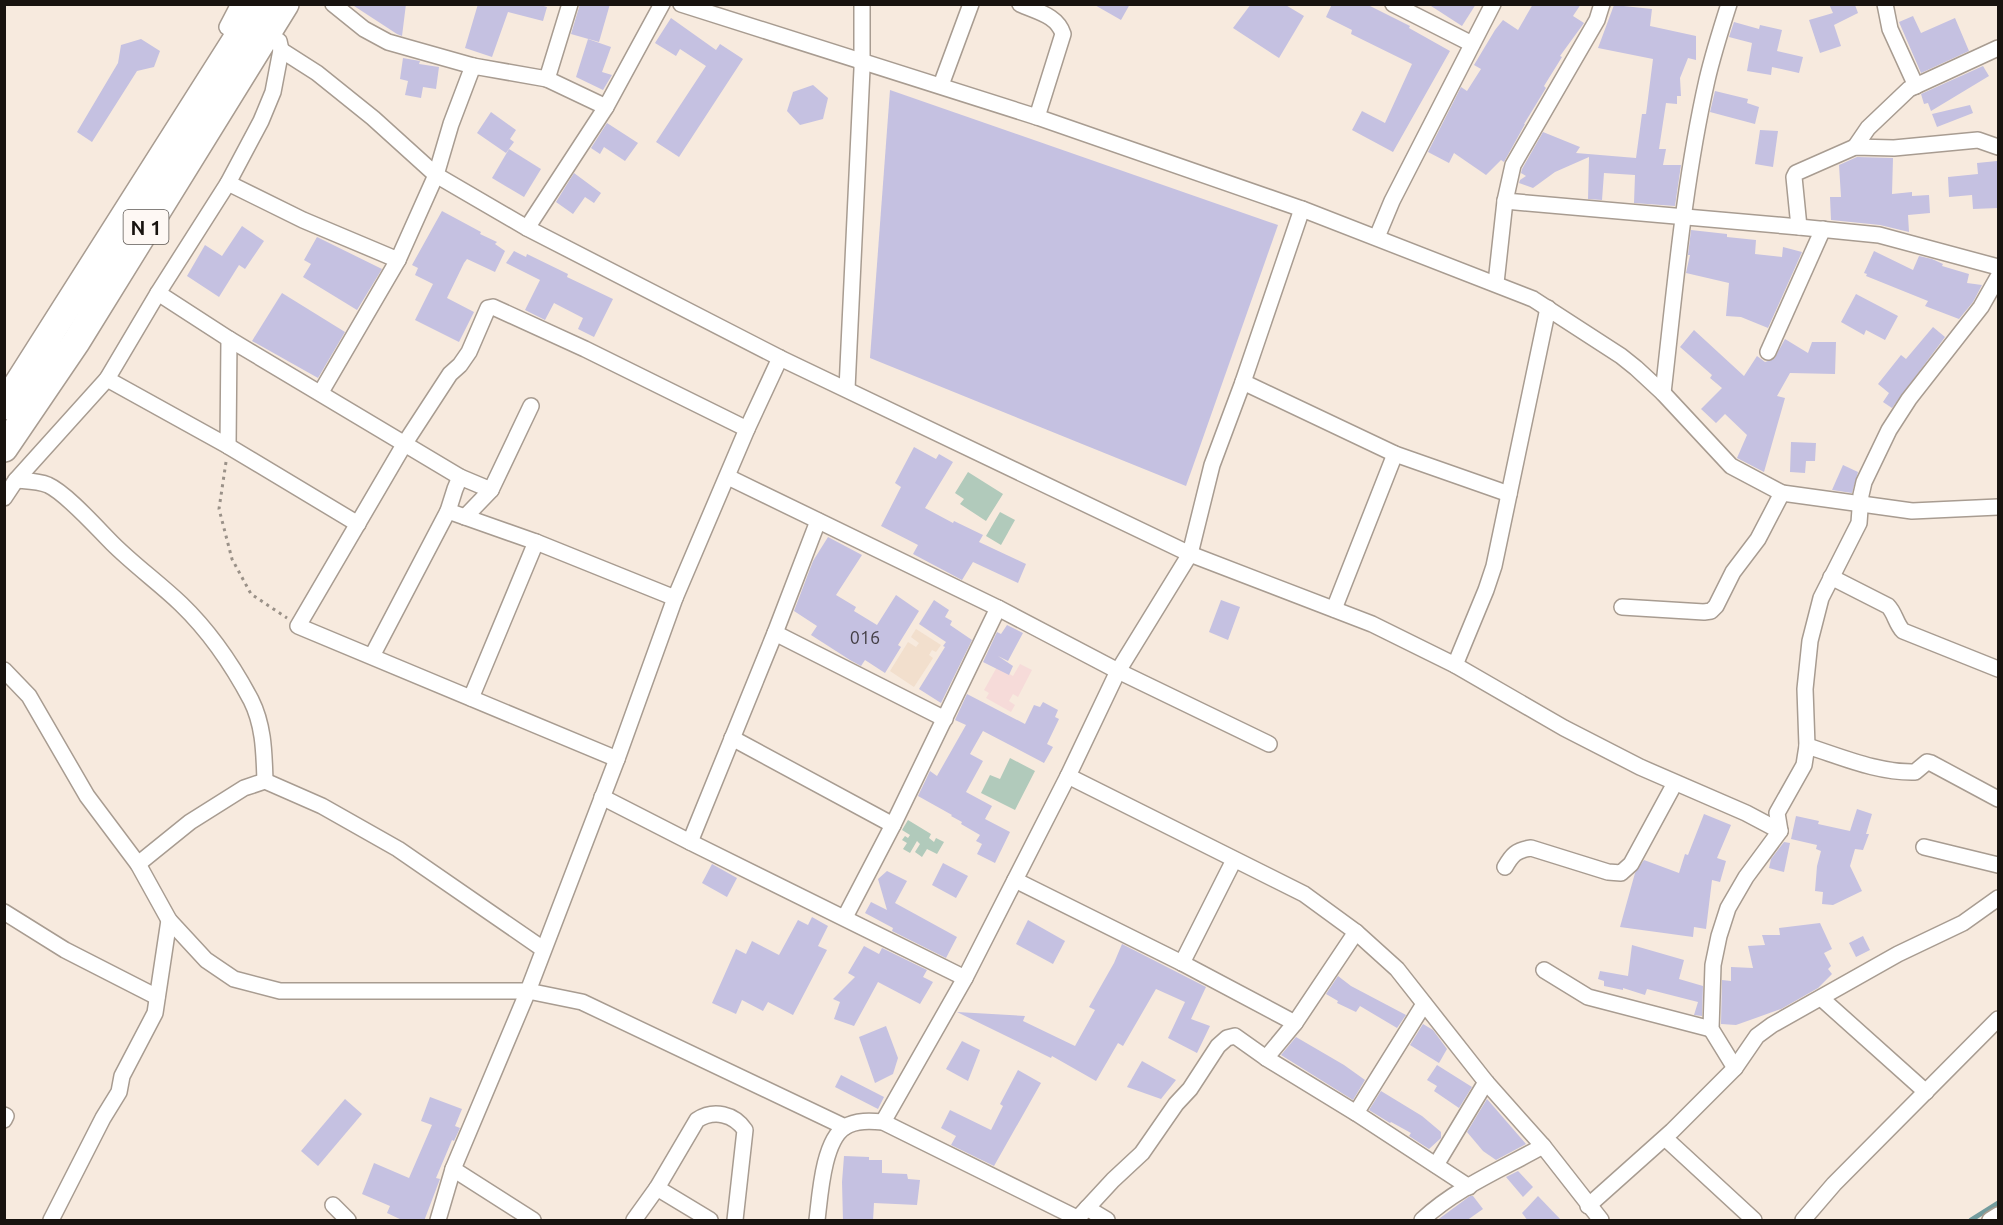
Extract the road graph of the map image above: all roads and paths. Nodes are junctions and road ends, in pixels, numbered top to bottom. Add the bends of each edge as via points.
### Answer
1 (239, 4) edge
2 (333, 4) edge
3 (570, 4) edge
4 (662, 4) edge
5 (681, 4) edge
6 (862, 4) edge
7 (971, 4) edge
8 (1020, 4) edge
9 (1393, 4) edge
10 (1493, 4) edge
11 (1602, 4) edge
12 (1729, 4) edge
13 (1884, 4) edge
14 (273, 10) edge
15 (227, 27) dead end
16 (1472, 44) junction
17 (1998, 48) edge
18 (281, 50) junction
19 (862, 60) junction
20 (473, 66) junction
21 (547, 79) junction
22 (940, 85) junction
23 (1916, 86) junction
24 (606, 107) junction
25 (1037, 117) junction
26 (1855, 147) junction
27 (1998, 147) edge
28 (436, 175) junction
29 (228, 183) junction
30 (1505, 201) junction
31 (1302, 209) junction
32 (1684, 217) junction
33 (1799, 226) junction
34 (528, 228) junction
35 (1823, 229) junction
36 (1377, 237) junction
37 (398, 260) junction
38 (1998, 267) edge
39 (1998, 277) edge
40 (1496, 283) junction
41 (158, 293) junction
42 (1993, 299) edge
43 (1548, 308) junction
44 (229, 339) junction
45 (1768, 352) dead end
46 (780, 358) junction
47 (107, 379) junction
48 (1243, 382) junction
49 (847, 389) junction
50 (9, 391) edge
51 (321, 392) junction
52 (1663, 393) junction
53 (531, 406) dead end
54 (747, 429) junction
55 (405, 443) junction
56 (228, 446) junction
57 (4, 448) edge
58 (1395, 454) junction
59 (460, 477) junction
60 (728, 477) junction
61 (16, 480) junction
62 (491, 490) junction
63 (1782, 493) junction
64 (1509, 494) junction
65 (4, 498) edge
66 (1861, 504) junction
67 (1998, 507) edge
68 (448, 511) junction
69 (465, 517) junction
70 (818, 521) junction
71 (358, 524) junction
72 (536, 542) junction
73 (1190, 554) junction
74 (1832, 577) junction
75 (675, 598) junction
76 (1622, 607) dead end
77 (998, 608) junction
78 (1334, 609) junction
79 (298, 626) junction
80 (775, 633) junction
81 (372, 656) junction
82 (1455, 665) junction
83 (1998, 669) edge
84 (4, 670) edge
85 (1118, 671) junction
86 (471, 698) junction
87 (945, 719) junction
88 (732, 738) junction
89 (1269, 744) dead end
90 (1808, 746) junction
91 (617, 759) junction
92 (1068, 776) junction
93 (265, 781) junction
94 (1675, 783) junction
95 (602, 797) junction
96 (1998, 799) edge
97 (893, 825) junction
98 (1780, 831) junction
99 (690, 842) junction
100 (1924, 847) dead end
101 (1234, 860) junction
102 (138, 864) junction
103 (1998, 865) edge
104 (1505, 867) dead end
105 (1015, 880) junction
106 (1998, 898) edge
107 (4, 912) edge
108 (845, 917) junction
109 (169, 920) junction
110 (1356, 932) junction
111 (543, 949) junction
112 (1182, 963) junction
113 (1544, 970) dead end
114 (965, 978) junction
115 (528, 991) junction
116 (157, 997) junction
117 (1821, 998) junction
118 (1424, 1004) junction
119 (1998, 1019) edge
120 (1295, 1023) junction
121 (1711, 1029) junction
122 (1266, 1058) junction
123 (1735, 1068) junction
124 (1486, 1082) junction
125 (1926, 1092) junction
126 (1356, 1113) junction
127 (4, 1115) edge
128 (4, 1120) edge
129 (883, 1122) junction
130 (845, 1127) junction
131 (1665, 1138) junction
132 (1543, 1146) junction
133 (1436, 1165) junction
134 (453, 1169) junction
135 (1469, 1187) junction
136 (657, 1188) junction
137 (333, 1205) dead end
138 (1588, 1206) junction
139 (1080, 1215) edge
140 (1998, 1215) edge
141 (51, 1221) edge
142 (348, 1221) edge
143 (438, 1221) edge
144 (533, 1221) edge
145 (634, 1221) edge
146 (710, 1221) edge
147 (735, 1221) edge
148 (817, 1221) edge
149 (1107, 1221) edge
150 (1422, 1221) edge
151 (1601, 1221) edge
152 (1754, 1221) edge
153 (1803, 1221) edge
154 (1990, 1221) edge

1 - 15 street
2 - 20 street via 388,42
3 - 21 street
4 - 24 street
5 - 19 street
6 - 19 street
7 - 22 street
8 - 25 street via 1055,19 1063,34
9 - 16 street
10 - 16 street
11 - 30 street via 1597,20 1518,154
12 - 32 street via 1707,79
13 - 23 street via 1890,29
14 - 18 street
14 - 50 highway, N 1
14 - 57 highway, N 1 via 76,342
16 - 36 street
17 - 23 street
18 - 28 street via 373,118
18 - 29 street via 273,92
19 - 22 street
19 - 49 street
20 - 21 street
20 - 28 street
21 - 24 street
22 - 25 street
23 - 26 street via 1874,122
24 - 34 street
25 - 31 street
26 - 27 street via 1894,148 1978,140
26 - 33 street via 1796,173
28 - 34 street
28 - 37 street
29 - 37 street
29 - 41 street
30 - 32 street
30 - 40 street
31 - 36 street
31 - 48 street
32 - 33 street
32 - 52 street
33 - 35 street
34 - 46 street
35 - 38 street via 1879,235
35 - 45 street
36 - 40 street
37 - 51 street
39 - 42 street
40 - 43 street
41 - 44 street
41 - 47 street
42 - 66 street via 1908,399 1864,482
43 - 52 street via 1620,356
43 - 64 street
44 - 51 street
44 - 56 street
46 - 49 street
46 - 54 street
47 - 56 street
47 - 61 street
48 - 58 street
48 - 73 street via 1212,465
49 - 73 street
51 - 55 street
52 - 63 street via 1731,466
53 - 62 street
54 - 55 street via 585,349 488,308 469,352
54 - 60 street
55 - 59 street
55 - 71 street
56 - 71 street
56 - 79 path via 219,508 232,559 251,594
58 - 64 street
58 - 78 street
59 - 62 street
59 - 68 street
60 - 70 street
60 - 75 street
61 - 65 street
61 - 93 street via 49,485 204,629 252,702 264,742
62 - 69 street
63 - 66 street
63 - 76 street via 1712,611
64 - 82 street via 1494,566
66 - 67 street via 1912,511
66 - 74 street via 1859,523
68 - 69 street
68 - 81 street
69 - 72 street
70 - 77 street
70 - 80 street
71 - 79 street
72 - 75 street
72 - 86 street
73 - 78 street
73 - 85 street
74 - 83 street via 1888,606 1904,631
74 - 90 street via 1821,598 1810,641 1805,689
75 - 91 street
77 - 85 street
77 - 87 street
78 - 82 street
79 - 81 street
80 - 87 street
80 - 88 street
81 - 86 street
82 - 94 street via 1564,728
84 - 102 street via 29,696 87,796
85 - 89 street
85 - 92 street
86 - 91 street
87 - 97 street
88 - 97 street
88 - 99 street
90 - 96 street via 1900,772 1915,772 1923,764 1931,763
90 - 98 street via 1804,765 1777,813
91 - 95 street
92 - 101 street
92 - 105 street
93 - 102 street via 244,788 190,822
93 - 111 street via 322,806 398,849
94 - 98 street
94 - 104 street via 1631,864 1621,873 1531,848 1512,854
95 - 99 street
95 - 111 street
97 - 108 street
98 - 121 street via 1728,908 1713,965
99 - 108 street
100 - 103 street
101 - 110 street via 1304,894
101 - 112 street
102 - 109 street
105 - 112 street
105 - 114 street
106 - 117 street via 1963,923
107 - 116 street via 65,951
108 - 114 street
109 - 115 street via 206,960 234,979 280,991
109 - 116 street
110 - 118 street via 1397,969
110 - 120 street
111 - 115 street
112 - 120 street
113 - 121 street via 1588,998
114 - 129 street
115 - 130 street via 582,1002
115 - 134 street
116 - 141 street via 155,1013 122,1076 118,1092
117 - 123 street via 1757,1036
117 - 125 street
118 - 124 street
118 - 126 street
119 - 125 street
120 - 122 street
121 - 123 street
122 - 126 street
122 - 139 street via 1235,1036 1227,1038 1142,1153
123 - 131 street
124 - 132 street
124 - 133 street
125 - 153 street via 1834,1184
126 - 133 street
127 - 128 street
129 - 130 street via 865,1121
129 - 139 street
130 - 148 street via 831,1145 822,1174
131 - 138 street
131 - 152 street
132 - 135 street
132 - 138 street
133 - 135 street
134 - 143 street
134 - 144 street
135 - 150 street
136 - 145 street
136 - 146 street
136 - 147 street via 697,1120 713,1113 732,1118 745,1130
137 - 142 street
138 - 151 street
139 - 149 street
140 - 154 street

